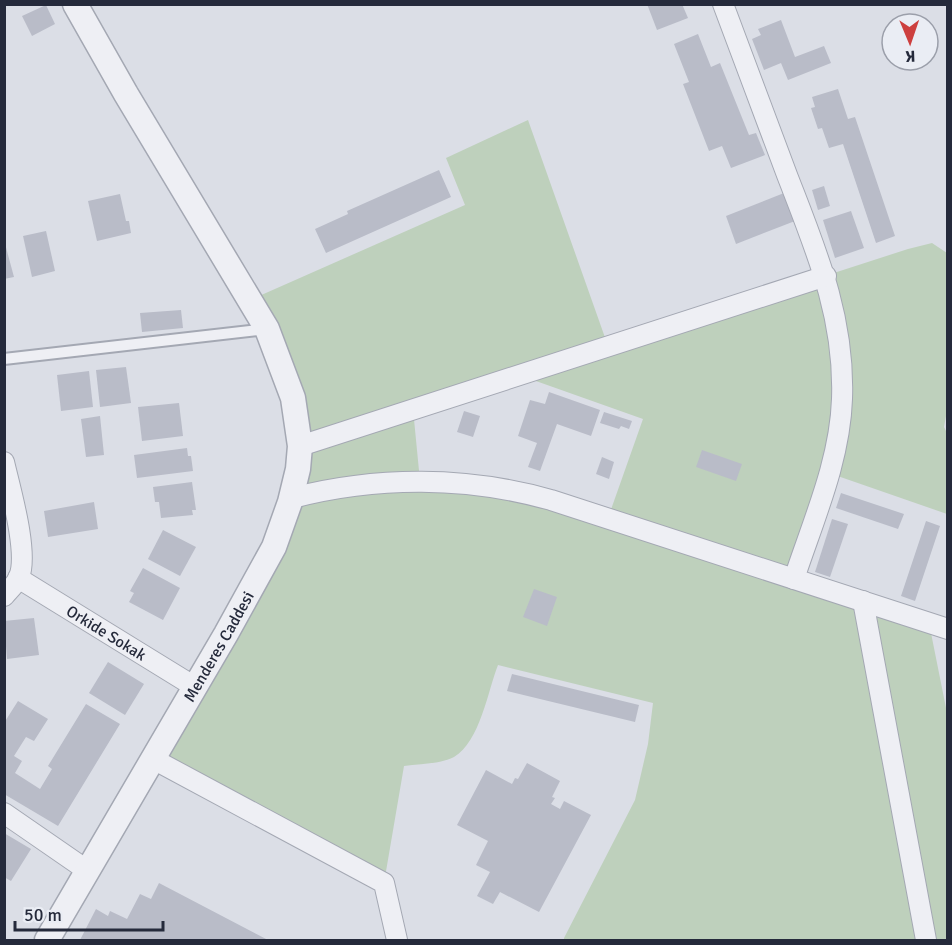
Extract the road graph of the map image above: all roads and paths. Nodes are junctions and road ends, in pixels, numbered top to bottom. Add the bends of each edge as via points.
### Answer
1 (75, 4) edge
2 (723, 4) edge
3 (826, 276) junction
4 (267, 329) junction
5 (4, 359) edge
6 (300, 446) junction
7 (4, 462) edge
8 (292, 498) junction
9 (18, 578) junction
10 (794, 579) junction
11 (4, 596) edge
12 (863, 602) junction
13 (948, 629) edge
14 (195, 687) junction
15 (153, 759) junction
16 (4, 813) edge
17 (88, 871) junction
18 (47, 940) edge
19 (397, 940) edge
20 (926, 940) edge

1 - 4 street, Menderes Caddesi
2 - 3 street
3 - 6 street
3 - 10 street via 839,336 839,430
4 - 5 lane
4 - 6 street, Menderes Caddesi via 293,398
6 - 8 street, Menderes Caddesi
7 - 9 street via 18,521
8 - 10 street via 346,486 399,482 494,486 551,500
8 - 14 street, Menderes Caddesi via 274,547
9 - 11 street
9 - 14 street, Orkide Sokak
10 - 12 street
12 - 13 street
12 - 20 street
14 - 15 street, Menderes Caddesi
15 - 17 street, Menderes Caddesi
15 - 19 street via 384,883
16 - 17 street
17 - 18 street, Menderes Caddesi

